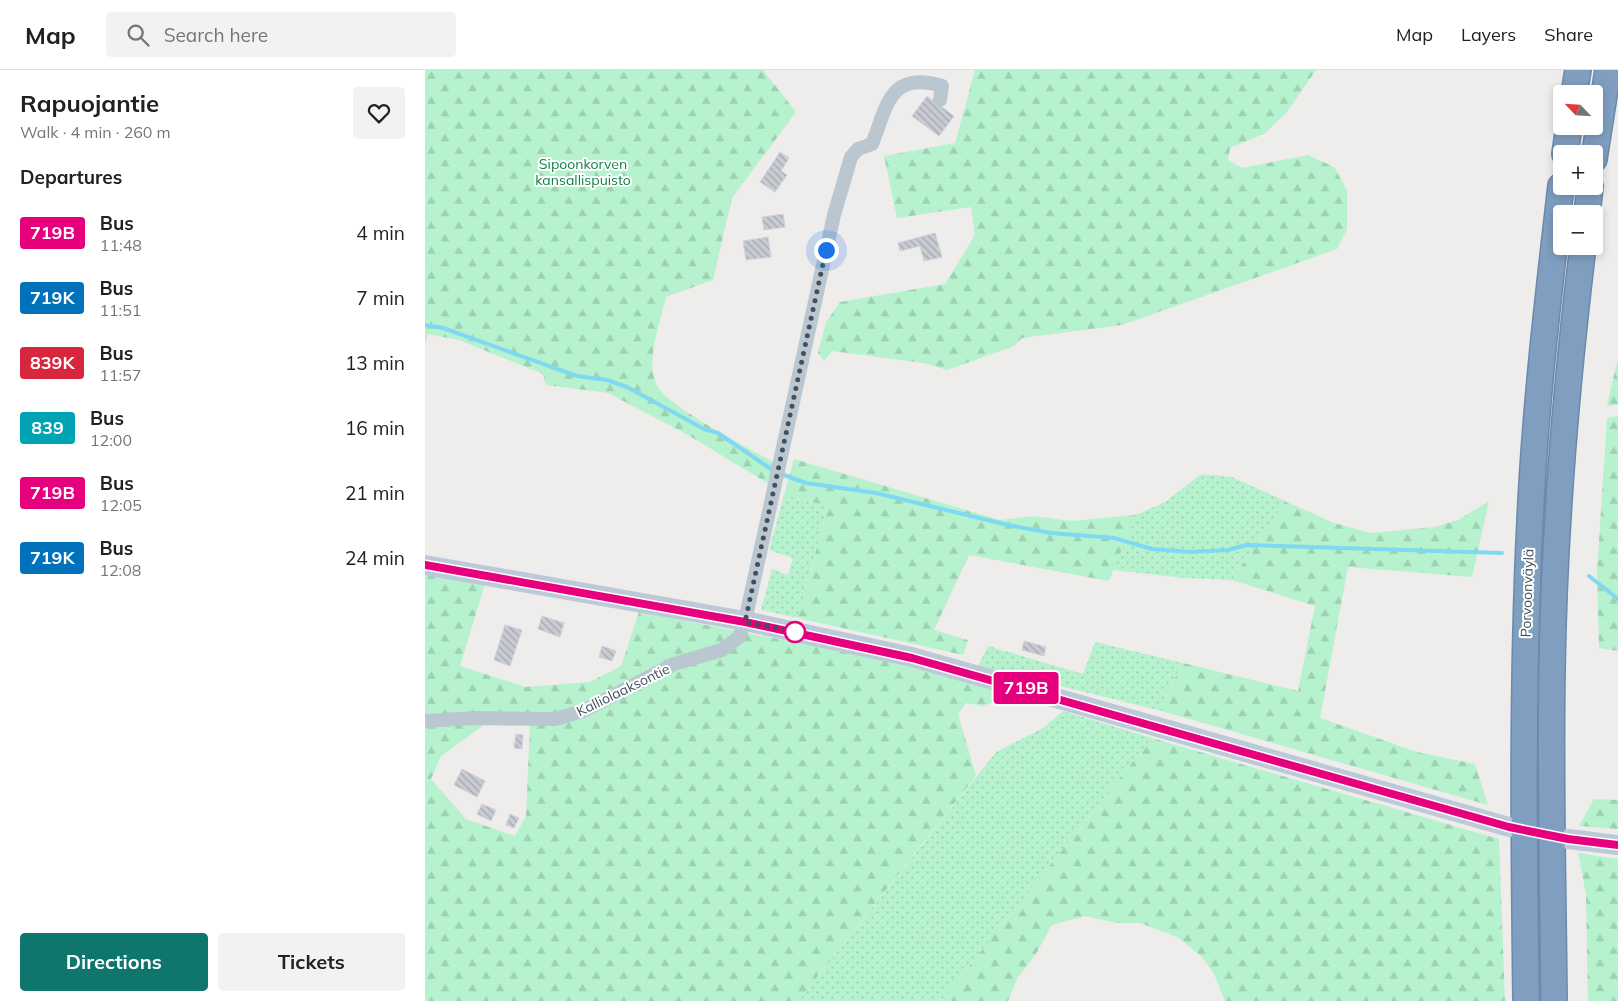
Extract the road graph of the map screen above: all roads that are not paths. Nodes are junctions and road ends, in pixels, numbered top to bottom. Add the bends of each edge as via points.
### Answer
1 (1578, 70) edge
2 (1608, 70) edge
3 (1576, 85) edge
4 (940, 100) dead end
5 (1596, 145) edge
6 (1560, 195) edge
7 (1582, 255) edge
8 (425, 565) edge
9 (745, 622) junction
10 (425, 721) edge
11 (1509, 827) dead end
12 (1568, 839) dead end
13 (1618, 845) edge
14 (1526, 1001) edge
15 (1554, 1001) edge

1 - 3 highway
2 - 5 highway
4 - 9 street via 942,86 917,80 902,84 889,97 872,144 858,149 851,157 821,272
6 - 14 highway, Porvoonväylä via 1538,403 1525,624
7 - 15 highway, Porvoonväylä via 1566,410 1555,592 1551,813
8 - 9 street
9 - 10 street, Kalliolaaksontie via 739,637 722,650 674,664 583,712 555,718
9 - 11 street via 841,641 971,673
12 - 13 street

